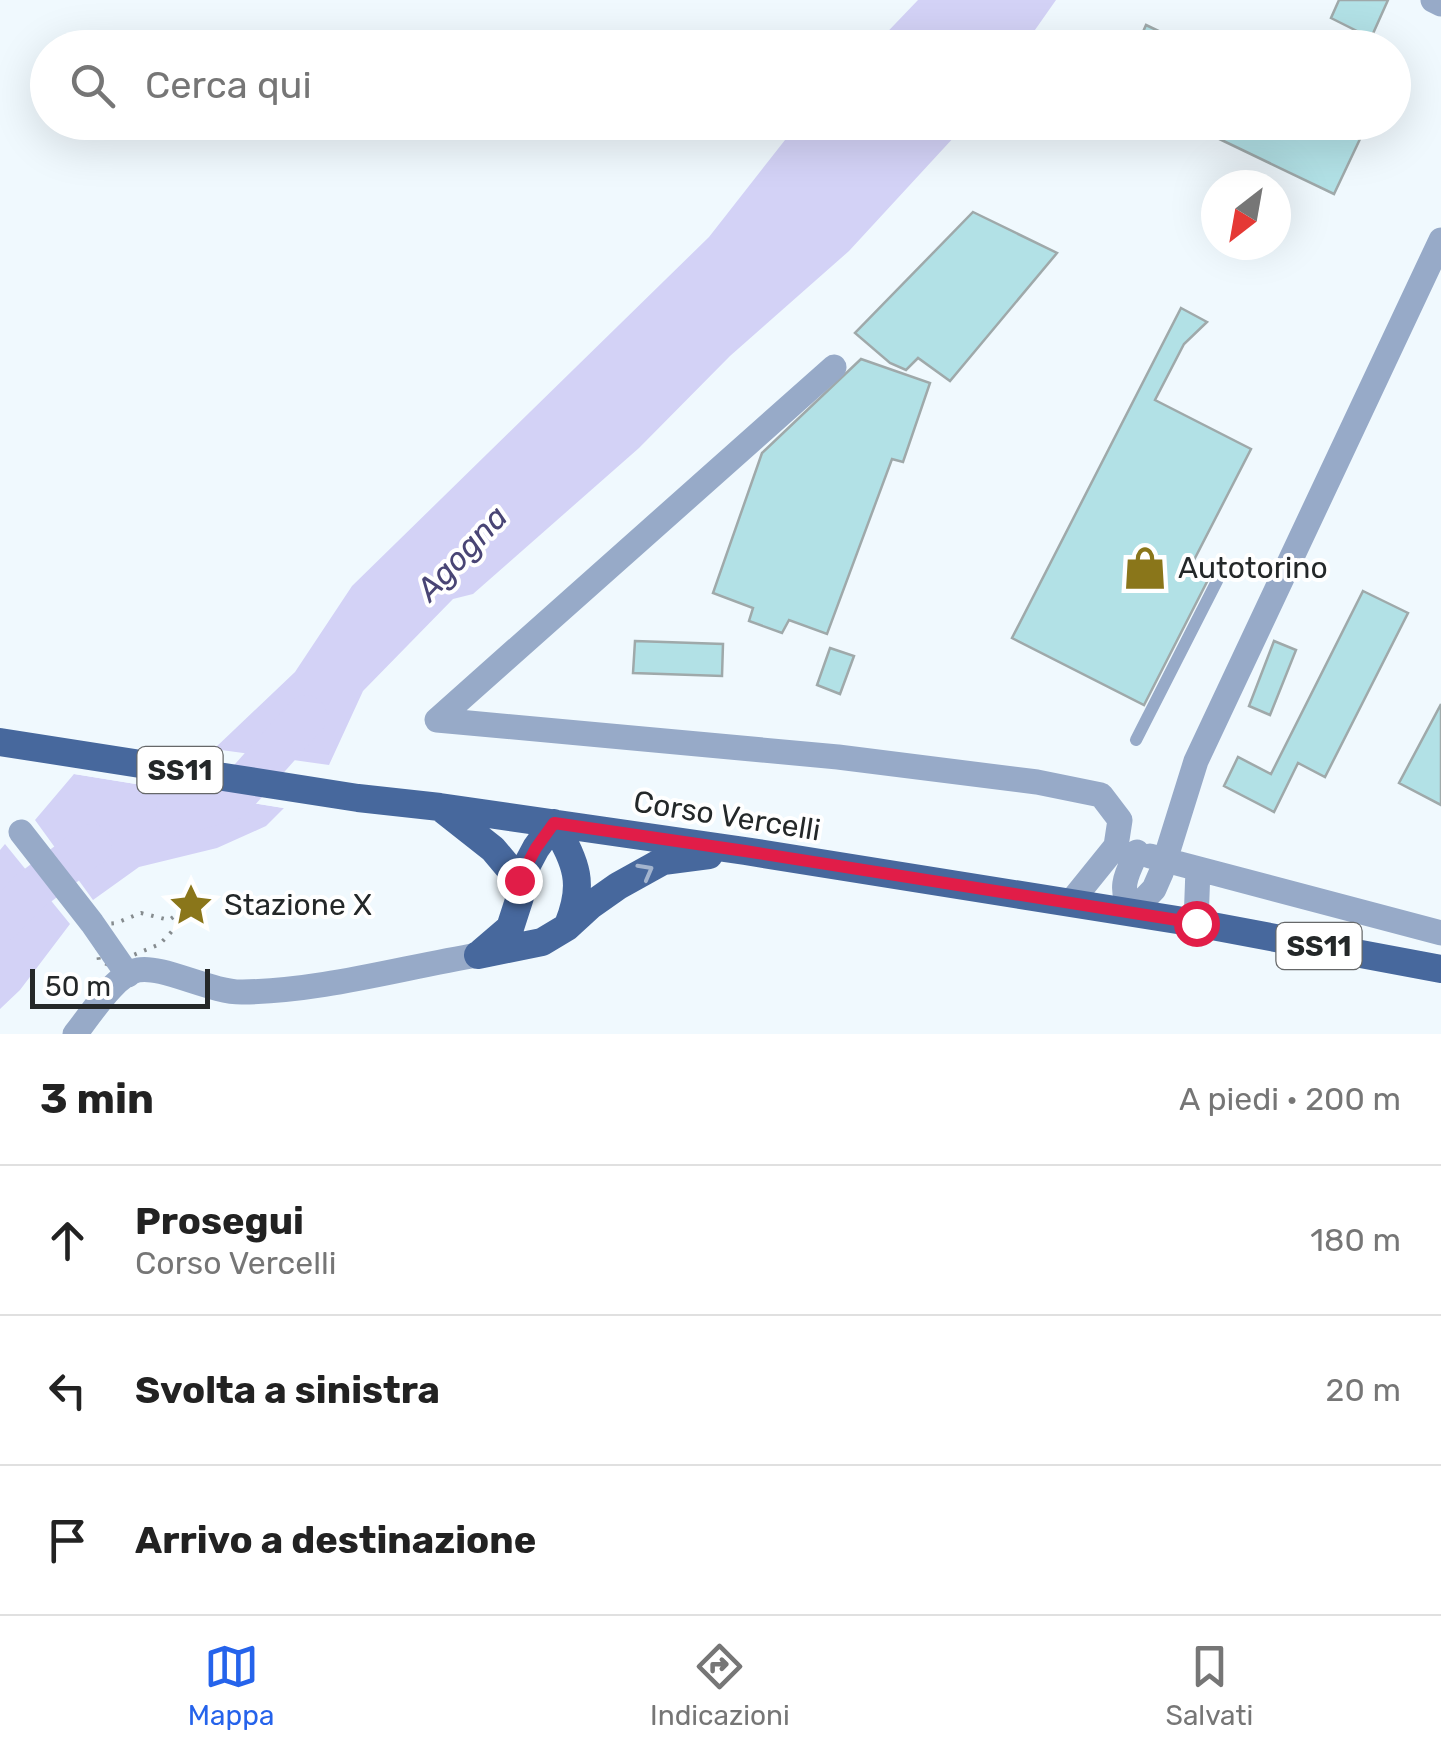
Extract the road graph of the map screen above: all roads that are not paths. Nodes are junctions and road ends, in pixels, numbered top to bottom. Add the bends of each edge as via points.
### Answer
1 (1433, 0) edge
2 (1441, 4) edge
3 (1441, 240) edge
4 (834, 367) dead end
5 (1217, 581) dead end
6 (1136, 740) dead end
7 (1, 742) edge
8 (440, 807) junction
9 (554, 823) junction
10 (21, 832) dead end
11 (1127, 849) junction
12 (745, 851) junction
13 (1164, 860) junction
14 (1198, 870) junction
15 (519, 880) junction
16 (1070, 903) junction
17 (1132, 912) junction
18 (1196, 923) junction
19 (567, 928) junction
20 (1441, 933) edge
21 (478, 956) junction
22 (123, 968) junction
23 (1441, 969) edge
24 (74, 1034) edge

1 - 2 street
3 - 13 street via 1196,761
4 - 11 street via 437,720 1037,782 1101,796 1120,820
5 - 6 lane
7 - 8 main road, Corso Vercelli / SS11
8 - 9 main road, Corso Vercelli / SS11
8 - 15 main road via 493,849
9 - 12 main road, Corso Vercelli / SS11
9 - 15 main road
9 - 19 main road via 573,858 579,890
10 - 22 street
11 - 13 street
11 - 16 street
11 - 17 street via 1125,899
12 - 16 main road, Corso Vercelli / SS11
19 -> 12 main road via 604,896 663,861
13 - 14 street
13 - 17 street via 1154,889
14 - 18 street
14 - 20 street
15 - 21 main road via 510,928
16 - 17 main road, Corso Vercelli / SS11
17 - 18 main road, Corso Vercelli / SS11
18 - 23 main road, Corso Vercelli / SS11
19 - 21 main road via 542,942
21 - 22 street via 254,992
22 - 24 street

